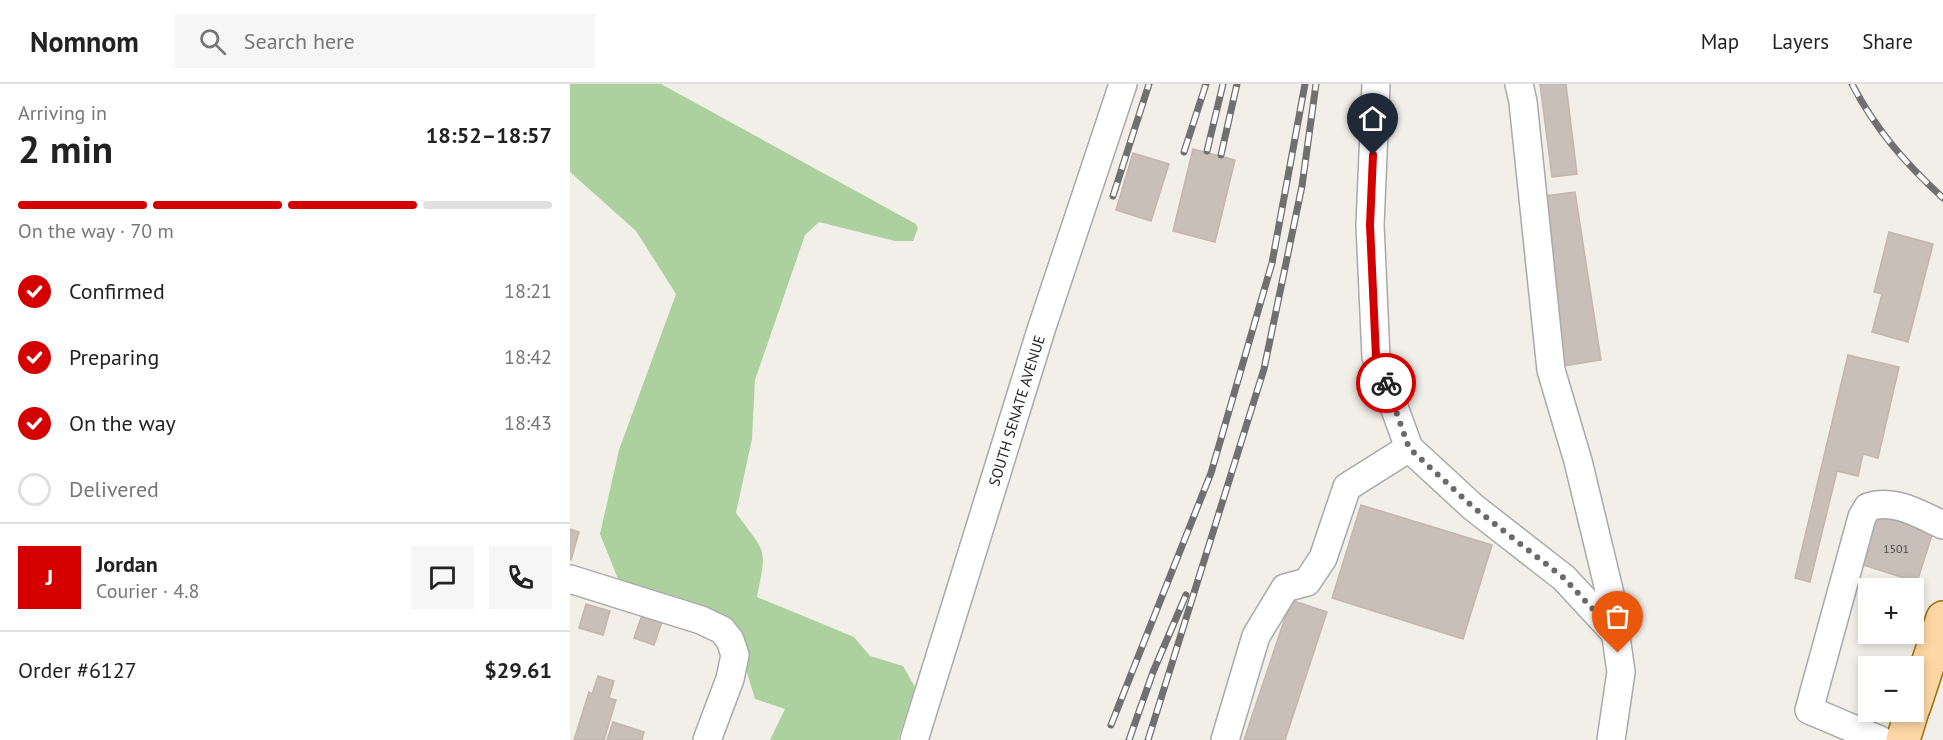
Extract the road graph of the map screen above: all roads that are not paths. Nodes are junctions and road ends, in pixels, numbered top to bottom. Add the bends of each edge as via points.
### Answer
1 (1123, 84) edge
2 (1376, 84) edge
3 (1519, 84) edge
4 (1409, 448) junction
5 (1943, 525) edge
6 (570, 579) edge
7 (1943, 618) edge
8 (1616, 634) junction
9 (1924, 676) edge
10 (1909, 722) edge
11 (707, 740) edge
12 (914, 740) edge
13 (1225, 740) edge
14 (1611, 740) edge
15 (1880, 740) edge
16 (1903, 740) edge

1 - 12 street, SOUTH SENATE AVENUE via 1041,330
2 - 4 street via 1370,225 1376,357
3 - 8 street via 1551,370 1578,461
4 - 8 street via 1473,507 1564,578
4 - 13 street via 1347,487 1323,558 1307,582 1285,588 1256,636
5 - 15 street via 1915,512 1880,503 1868,507 1862,518 1809,710
6 - 11 street via 722,630 735,655
7 - 9 main road
8 - 14 street via 1621,672
10 - 16 main road

